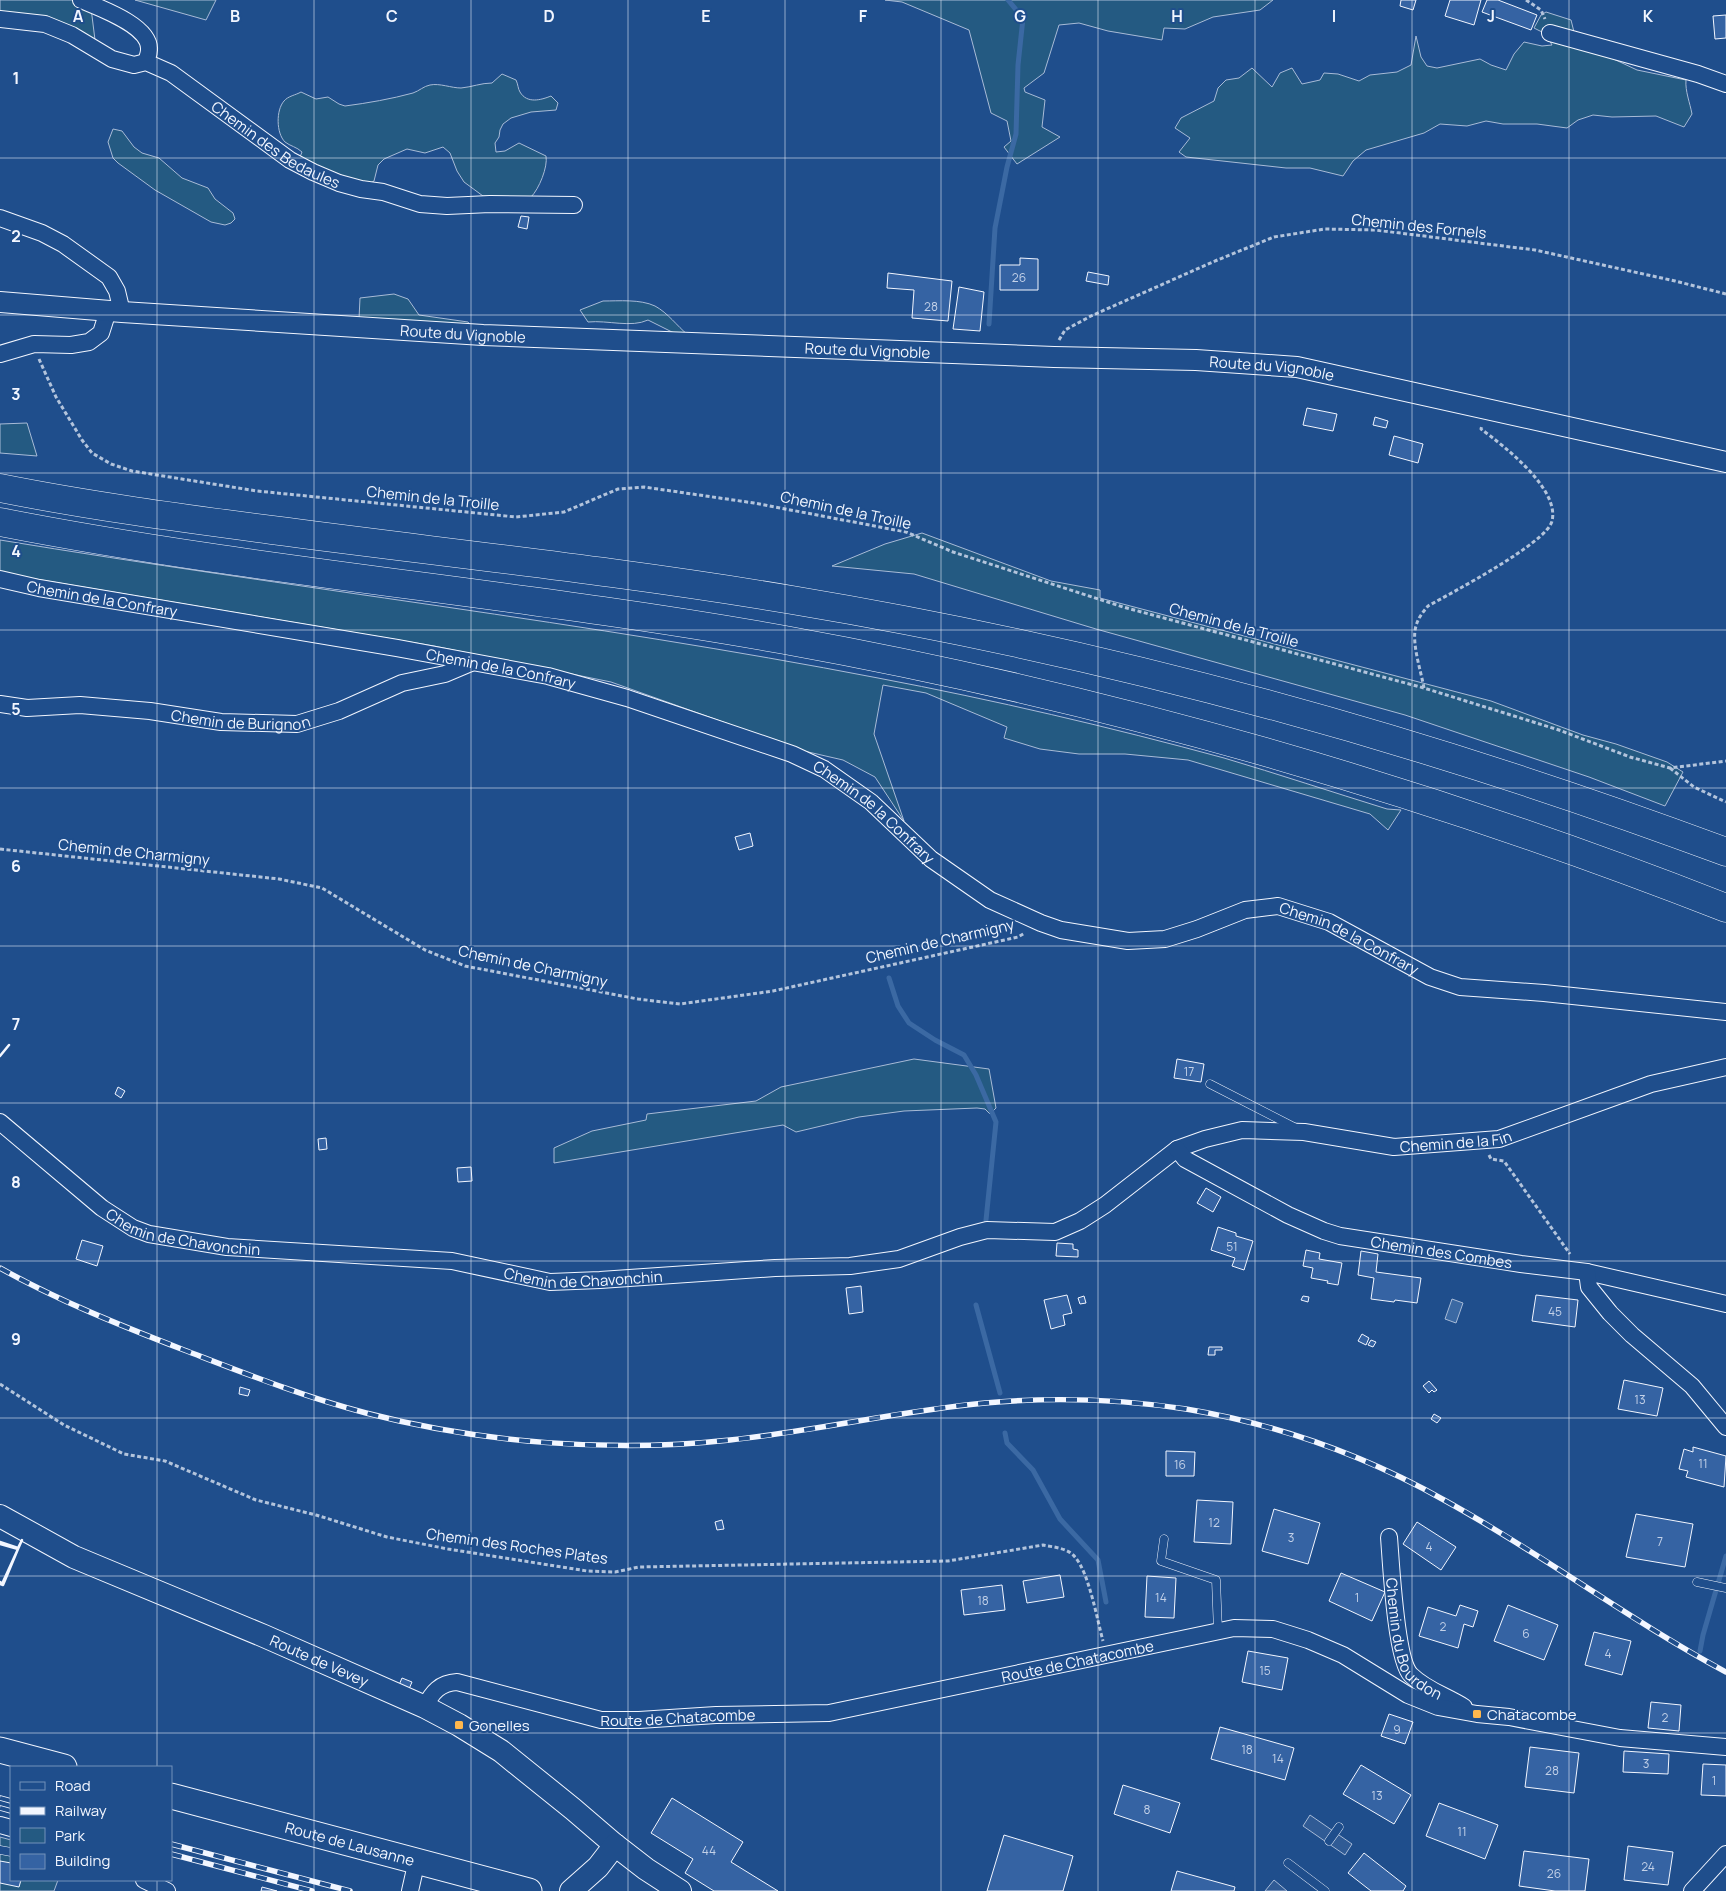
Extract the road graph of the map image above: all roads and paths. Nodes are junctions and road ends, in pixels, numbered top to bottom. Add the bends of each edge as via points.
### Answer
1 (81, 0) edge
2 (1526, 0) edge
3 (0, 19) edge
4 (1550, 33) joint
5 (146, 62) junction
6 (1726, 84) edge
7 (574, 205) dead end
8 (0, 218) edge
9 (1726, 294) edge
10 (0, 302) edge
11 (115, 312) junction
12 (34, 344) junction
13 (0, 354) edge
14 (1054, 357) junction
15 (1481, 429) dead end
16 (1726, 462) edge
17 (0, 488) edge
18 (0, 522) edge
19 (0, 579) edge
20 (471, 663) junction
21 (1424, 688) junction
22 (0, 704) edge
23 (1726, 761) edge
24 (1670, 768) junction
25 (1726, 802) edge
26 (0, 849) edge
27 (1726, 852) edge
28 (1726, 908) edge
29 (1041, 923) junction
30 (1726, 1012) edge
31 (1726, 1067) edge
32 (1210, 1084) dead end
33 (0, 1122) edge
34 (1304, 1132) junction
35 (1177, 1149) junction
36 (1491, 1159) dead end
37 (1573, 1258) dead end
38 (1587, 1272) junction
39 (1726, 1304) edge
40 (0, 1384) edge
41 (1726, 1428) edge
42 (0, 1516) edge
43 (1389, 1537) dead end
44 (1164, 1539) dead end
45 (1697, 1582) dead end
46 (1726, 1588) edge
47 (1218, 1631) junction
48 (1107, 1655) junction
49 (425, 1707) junction
50 (1477, 1714) junction
51 (1726, 1746) edge
52 (0, 1750) edge
53 (60, 1766) edge
54 (172, 1796) edge
55 (1339, 1827) dead end
56 (1329, 1841) dead end
57 (615, 1845) junction
58 (1726, 1854) edge
59 (417, 1860) junction
60 (1288, 1863) dead end
61 (646, 1869) junction
62 (146, 1881) edge
63 (167, 1891) edge
64 (410, 1891) edge
65 (528, 1891) edge
66 (571, 1891) edge
67 (654, 1891) edge
68 (680, 1891) edge
69 (1325, 1891) edge
70 (1692, 1891) edge

1 - 5 street via 141,30 149,50
2 - 4 path via 1541,10
3 - 5 street, Chemin des Bedaules via 45,24 72,35 112,59 134,65
4 - 6 street
5 - 7 street, Chemin des Bedaules via 171,73 290,160 339,183 420,204
8 - 11 street via 63,244 108,277 117,291
9 - 14 path, Chemin des Fornels via 1535,250 1376,230 1325,229 1274,237 1091,316 1065,330 1055,345
10 - 11 street, Route du Vignoble
11 - 12 street via 101,333 89,342
11 - 14 street, Route du Vignoble via 484,336
12 - 13 street
12 - 21 path, Chemin de la Troille via 56,397 82,440 92,453 119,468 257,491 516,517 564,512 618,489 644,487 754,503 906,532 953,552 1123,607
14 - 16 street, Route du Vignoble via 1196,360 1297,367
15 - 21 path via 1505,447 1541,485 1551,503 1552,523 1533,542 1428,606 1419,617 1415,637
17 - 27 highway via 158,515 672,582 977,634 1140,671 1322,718 1591,802
18 - 28 highway via 142,548 548,603 780,639 944,671 1126,714 1320,768 1576,851
19 - 20 street, Chemin de la Confrary via 323,634
20 - 22 street, Chemin de Burignon via 446,674 402,682 339,711 297,724 221,722 80,705 27,708
20 - 29 street, Chemin de la Confrary via 548,676 792,754 824,769 871,802 931,859 990,900
21 - 24 path, Chemin de la Troille
23 - 24 path, Chemin de la Troille
24 - 25 path via 1694,787
26 - 29 path, Chemin de Charmigny via 279,879 322,888 425,950 465,966 680,1004 773,991 1018,937
29 - 30 street, Chemin de la Confrary via 1061,930 1128,941 1165,939 1245,910 1278,906 1328,922 1430,977 1460,987
31 - 34 street, Chemin de la Fin via 1650,1084 1499,1139 1394,1147
32 - 34 lane
33 - 35 street, Chemin de Chavonchin via 102,1208 149,1234 227,1247 452,1261 550,1282 850,1266 899,1259 987,1230 1054,1232 1105,1205
34 - 35 street, Chemin de la Fin via 1242,1130
35 - 38 street, Chemin des Combes via 1185,1159 1288,1215 1340,1236
36 - 37 path via 1504,1161
38 - 39 street, Chemin des Combes
38 - 41 street via 1589,1287 1610,1313 1692,1386
40 - 48 path, Chemin des Roches Plates via 64,1425 124,1454 166,1461 256,1500 387,1537 587,1571 948,1560 1043,1545 1058,1547 1075,1556 1085,1574
42 - 49 main road, Route de Vevey via 74,1557
43 - 50 street, Chemin du Bourdon via 1403,1661 1410,1674 1428,1688
44 - 47 lane via 1161,1561 1216,1580
45 - 46 lane
47 - 48 street, Route de Chatacombe
47 - 50 street, Route de Chatacombe via 1273,1629 1308,1640 1343,1655 1408,1695 1438,1707
48 - 49 street, Route de Chatacombe via 830,1713 600,1720 456,1682 441,1685
49 - 57 main road, Route de Vevey via 500,1751
50 - 51 street, Route de Chatacombe via 1620,1738
52 - 53 main road
54 - 59 main road, Route de Lausanne
55 - 56 lane
57 - 61 main road, Route de Vevey
57 - 66 main road via 598,1867
58 - 70 street
59 - 64 street
59 - 65 main road, Route de Lausanne
60 - 69 lane
61 - 67 main road
61 - 68 main road, Route de Vevey
62 - 63 street

